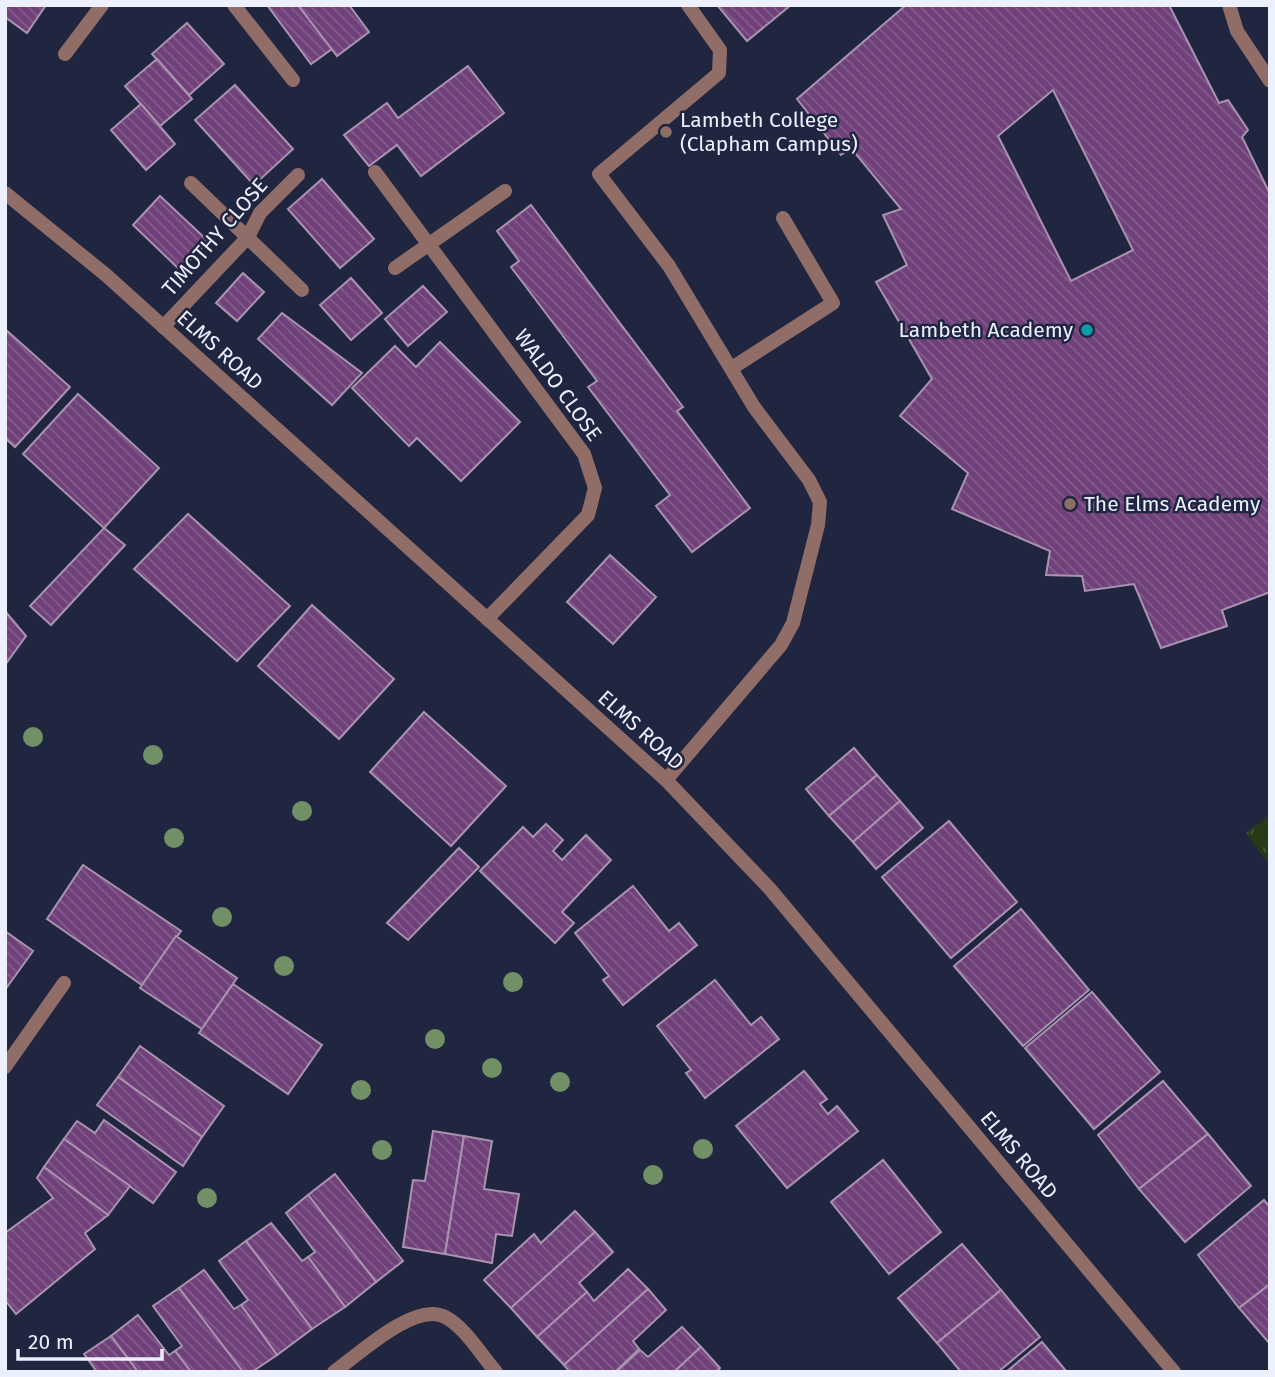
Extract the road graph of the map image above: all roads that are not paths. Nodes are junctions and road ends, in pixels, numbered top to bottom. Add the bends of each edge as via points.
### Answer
1 (102, 5) edge
2 (234, 5) edge
3 (688, 5) edge
4 (1229, 5) edge
5 (65, 54) dead end
6 (293, 80) dead end
7 (1270, 81) edge
8 (375, 172) dead end
9 (298, 175) dead end
10 (191, 183) dead end
11 (505, 191) dead end
12 (5, 192) edge
13 (783, 218) dead end
14 (248, 237) junction
15 (428, 244) junction
16 (394, 268) dead end
17 (302, 290) dead end
18 (163, 327) junction
19 (732, 368) junction
20 (487, 619) junction
21 (666, 780) junction
22 (64, 983) dead end
23 (5, 1067) edge
24 (334, 1372) edge
25 (496, 1372) edge
26 (1174, 1372) edge

1 - 5 street
2 - 6 street
3 - 19 street via 720,50 719,73 599,174 669,266
4 - 7 street via 1237,31
8 - 15 street, WALDO CLOSE
9 - 14 street, TIMOTHY CLOSE via 260,213
10 - 14 street
11 - 15 street
12 - 18 street, ELMS ROAD
13 - 19 street via 833,303
14 - 17 street
14 - 18 street, TIMOTHY CLOSE
15 - 16 street
15 - 20 street, WALDO CLOSE via 584,454 595,488 588,515
18 - 20 street, ELMS ROAD
19 - 21 street via 754,407 809,480 820,502 818,525 793,623 781,645
20 - 21 street, ELMS ROAD
21 - 26 street, ELMS ROAD via 770,889
22 - 23 street
24 - 25 street via 394,1328 416,1316 433,1314 456,1325

